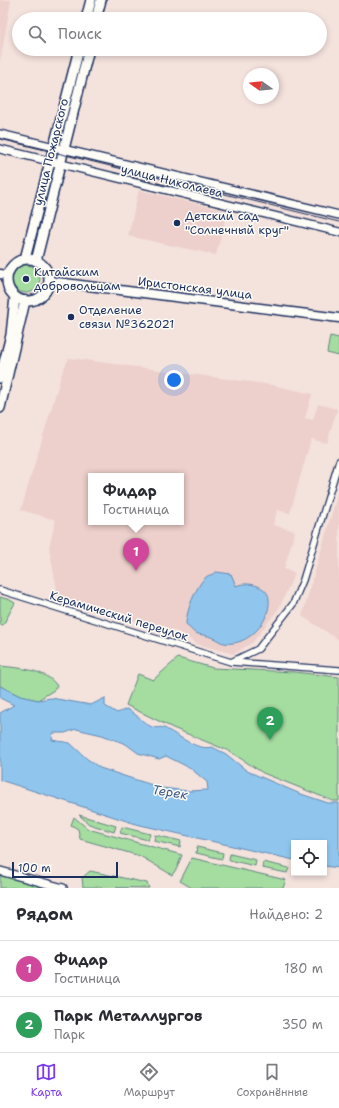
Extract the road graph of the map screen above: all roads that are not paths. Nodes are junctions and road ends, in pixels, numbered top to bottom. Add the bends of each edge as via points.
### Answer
1 (91, 0) edge
2 (101, 0) edge
3 (88, 12) edge
4 (98, 12) edge
5 (78, 56) edge
6 (87, 56) edge
7 (0, 134) edge
8 (59, 148) junction
9 (0, 149) edge
10 (50, 162) junction
11 (60, 164) junction
12 (339, 215) edge
13 (339, 232) edge
14 (25, 259) junction
15 (36, 261) junction
16 (4, 274) edge
17 (49, 280) junction
18 (15, 297) junction
19 (25, 301) junction
20 (339, 318) edge
21 (0, 378) edge
22 (0, 408) edge
23 (339, 461) edge
24 (0, 590) edge
25 (231, 662) junction
26 (339, 670) edge
27 (0, 871) edge
28 (63, 888) edge

1 - 3 main road
2 - 4 main road
5 - 8 main road, улица Пожарского
6 - 8 main road, улица Пожарского
7 - 8 street, улица Николаева
8 - 10 main road, улица Пожарского
8 - 11 main road, улица Пожарского
8 - 12 street, улица Николаева
9 - 10 street, улица Николаева
10 - 11 street, улица Николаева
10 - 14 main road, улица Пожарского
11 - 13 street, улица Николаева
11 - 15 main road, улица Пожарского
14 - 15 main road
14 - 16 main road via 14,264
15 - 17 main road via 45,269
16 - 18 main road via 9,291
17 - 19 main road via 44,294 39,298
17 - 20 main road, Иристонская улица
18 - 19 main road
18 - 21 main road via 11,335
19 - 22 main road
23 - 25 street via 303,580 293,604 258,649
24 - 25 street, Керамический переулок
25 - 26 street, Керамический переулок
27 - 28 street

